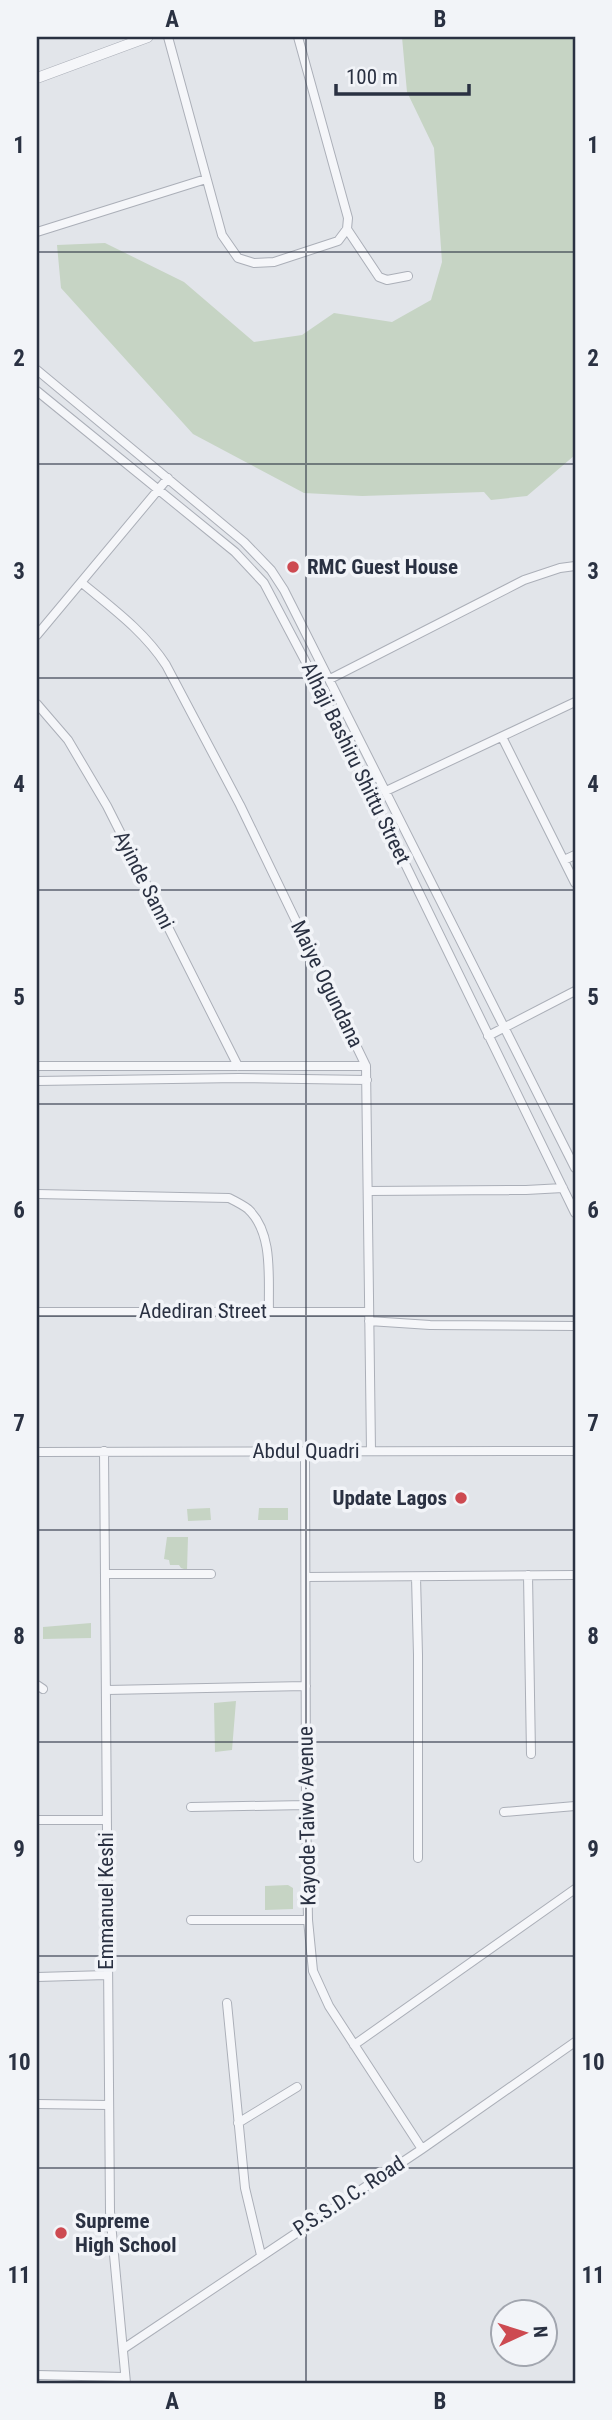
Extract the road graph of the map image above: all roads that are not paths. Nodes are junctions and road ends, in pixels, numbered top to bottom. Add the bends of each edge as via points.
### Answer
1 (148, 37) edge
2 (168, 37) edge
3 (298, 37) edge
4 (37, 78) edge
5 (206, 179) junction
6 (347, 229) junction
7 (37, 232) edge
8 (408, 276) dead end
9 (37, 370) edge
10 (37, 391) edge
11 (168, 478) junction
12 (158, 489) junction
13 (575, 566) edge
14 (82, 583) junction
15 (37, 635) edge
16 (330, 679) junction
17 (575, 702) edge
18 (37, 704) edge
19 (502, 737) junction
20 (386, 791) junction
21 (575, 855) edge
22 (564, 860) junction
23 (575, 883) edge
24 (575, 991) edge
25 (503, 1028) junction
26 (488, 1037) junction
27 (37, 1066) edge
28 (238, 1066) junction
29 (366, 1066) junction
30 (367, 1080) junction
31 (37, 1081) edge
32 (575, 1168) edge
33 (563, 1188) junction
34 (368, 1191) junction
35 (37, 1194) edge
36 (575, 1213) edge
37 (269, 1311) junction
38 (37, 1312) edge
39 (369, 1317) junction
40 (575, 1326) edge
41 (104, 1451) junction
42 (371, 1451) junction
43 (575, 1451) edge
44 (37, 1452) edge
45 (305, 1452) junction
46 (105, 1574) junction
47 (211, 1574) dead end
48 (528, 1575) junction
49 (575, 1575) edge
50 (306, 1577) junction
51 (416, 1577) junction
52 (306, 1686) junction
53 (107, 1690) junction
54 (531, 1754) dead end
55 (306, 1805) junction
56 (575, 1806) edge
57 (191, 1807) dead end
58 (503, 1812) dead end
59 (37, 1820) edge
60 (106, 1820) junction
61 (418, 1858) dead end
62 (575, 1889) edge
63 (191, 1920) dead end
64 (308, 1920) junction
65 (107, 1975) junction
66 (37, 1978) edge
67 (227, 2003) dead end
68 (575, 2042) edge
69 (354, 2045) junction
70 (297, 2087) dead end
71 (37, 2104) edge
72 (108, 2105) junction
73 (238, 2123) junction
74 (422, 2149) junction
75 (261, 2255) junction
76 (122, 2349) junction
77 (37, 2375) edge
78 (125, 2380) edge

1 - 4 street
2 - 5 street
3 - 6 street via 348,218
5 - 6 street via 222,235 238,258 274,262 338,241
5 - 7 street
6 - 8 street via 379,277
9 - 11 street, Alhaji Bashiru Shittu Street
10 - 12 street, Alhaji Bashiru Shittu Street
11 - 12 street
11 - 16 street, Alhaji Bashiru Shittu Street via 271,570
12 - 14 street
12 - 26 street, Alhaji Bashiru Shittu Street via 264,583
13 - 16 street via 524,580
14 - 15 street
14 - 29 street, Maiye Ogundana via 138,630 166,665 240,805
16 - 20 street, Alhaji Bashiru Shittu Street
17 - 19 street
18 - 28 street, Ayinde Sanni via 68,740 107,806
19 - 20 street
19 - 22 street
20 - 25 street, Alhaji Bashiru Shittu Street
21 - 22 street
22 - 23 street
24 - 25 street
25 - 26 street
25 - 32 street, Alhaji Bashiru Shittu Street
26 - 33 street, Alhaji Bashiru Shittu Street
27 - 28 street
28 - 29 street
29 - 30 street, Maiye Ogundana
30 - 31 street
30 - 34 street, Maiye Ogundana
33 - 34 street
33 - 36 street, Alhaji Bashiru Shittu Street
34 - 39 street, Maiye Ogundana
35 - 37 street via 229,1198 247,1208 266,1243
37 - 38 street, Adediran Street
37 - 39 street, Adediran Street
39 - 40 street, Adediran Street via 430,1325
39 - 42 street, Maiye Ogundana
41 - 44 street, Abdul Quadri
41 - 45 street, Abdul Quadri
41 - 46 street, Emmanuel Keshi
42 - 43 street, Abdul Quadri
42 - 45 street, Abdul Quadri
45 - 50 street, Kayode Taiwo Avenue
46 - 47 street
46 - 53 street, Emmanuel Keshi
48 - 49 street
48 - 51 street
48 - 54 street
50 - 51 street
50 - 52 street, Kayode Taiwo Avenue
51 - 61 street
52 - 53 street
52 - 55 street, Kayode Taiwo Avenue
53 - 60 street, Emmanuel Keshi
55 - 57 street
55 - 64 street, Kayode Taiwo Avenue
56 - 58 street
59 - 60 street
60 - 65 street, Emmanuel Keshi
62 - 69 street
63 - 64 street
64 - 69 street, Kayode Taiwo Avenue via 319,1989
65 - 66 street
65 - 72 street, Emmanuel Keshi
67 - 73 street
68 - 74 street, P.S.S.D.C. Road
69 - 74 street, Kayode Taiwo Avenue
70 - 73 street
71 - 72 street
72 - 76 street, Emmanuel Keshi via 110,2212
73 - 75 street via 245,2188
74 - 75 street, P.S.S.D.C. Road
75 - 76 street, P.S.S.D.C. Road
76 - 78 street, Emmanuel Keshi
77 - 78 street

